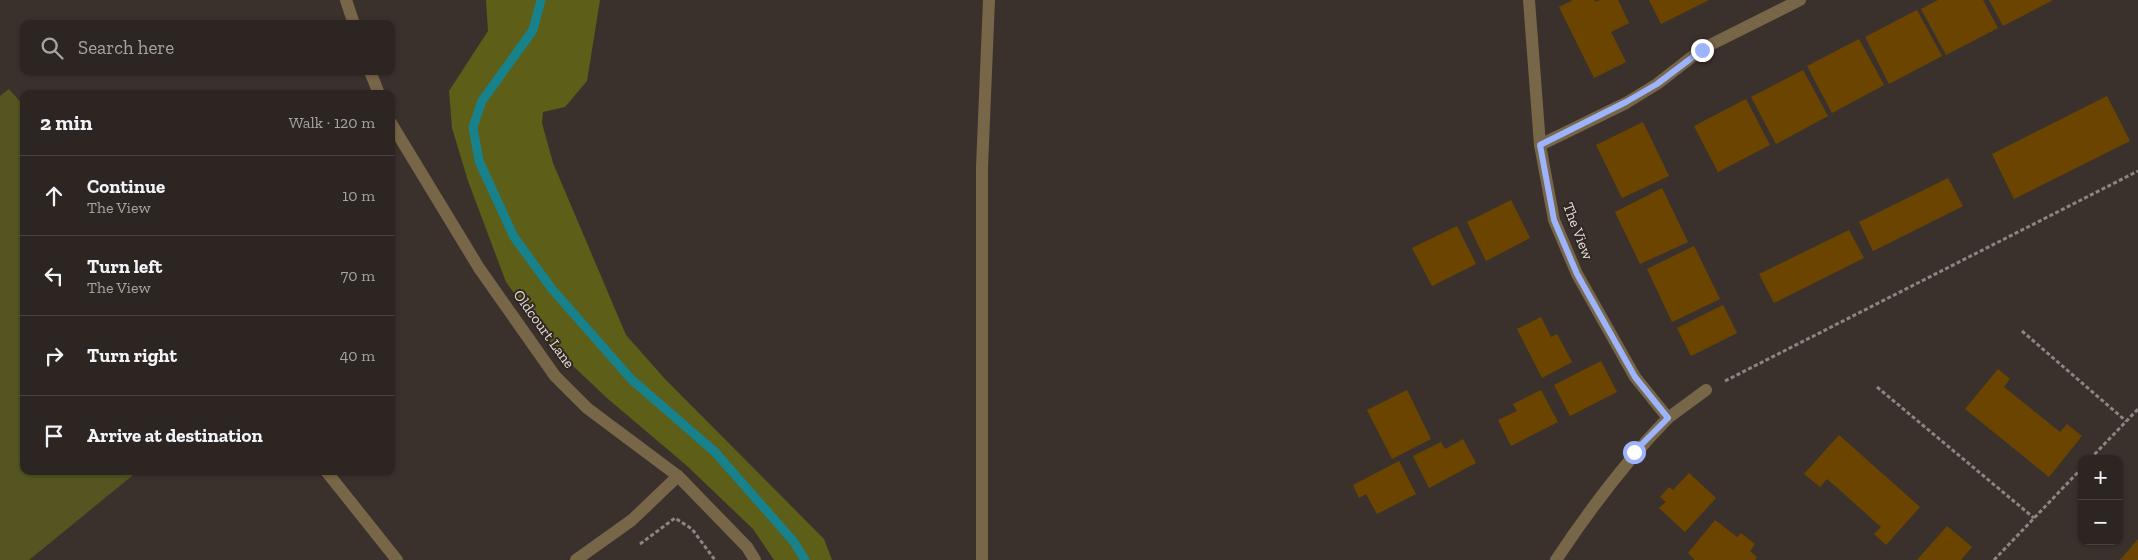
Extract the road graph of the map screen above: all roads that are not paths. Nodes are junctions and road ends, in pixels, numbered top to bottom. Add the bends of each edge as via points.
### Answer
1 (346, 0) edge
2 (988, 0) edge
3 (1529, 0) edge
4 (1800, 0) edge
5 (353, 20) edge
6 (372, 75) edge
7 (377, 90) edge
8 (395, 130) edge
9 (1540, 145) junction
10 (1706, 390) road end
11 (1668, 418) junction
12 (329, 475) edge
13 (678, 476) junction
14 (397, 560) edge
15 (576, 560) edge
16 (755, 560) edge
17 (982, 560) edge
18 (1556, 560) edge

1 - 5 street
2 - 17 street via 982,167
3 - 9 street, The View
4 - 9 street via 1702,50 1657,84 1626,102
6 - 7 street
8 - 13 street, Oldcourt Lane via 480,268 555,376 587,408
9 - 11 street, The View via 1554,220 1577,274 1635,377
10 - 11 street
11 - 18 street via 1634,452 1605,488
12 - 14 street
13 - 15 street via 632,520
13 - 16 street, Oldcourt Lane via 747,547

